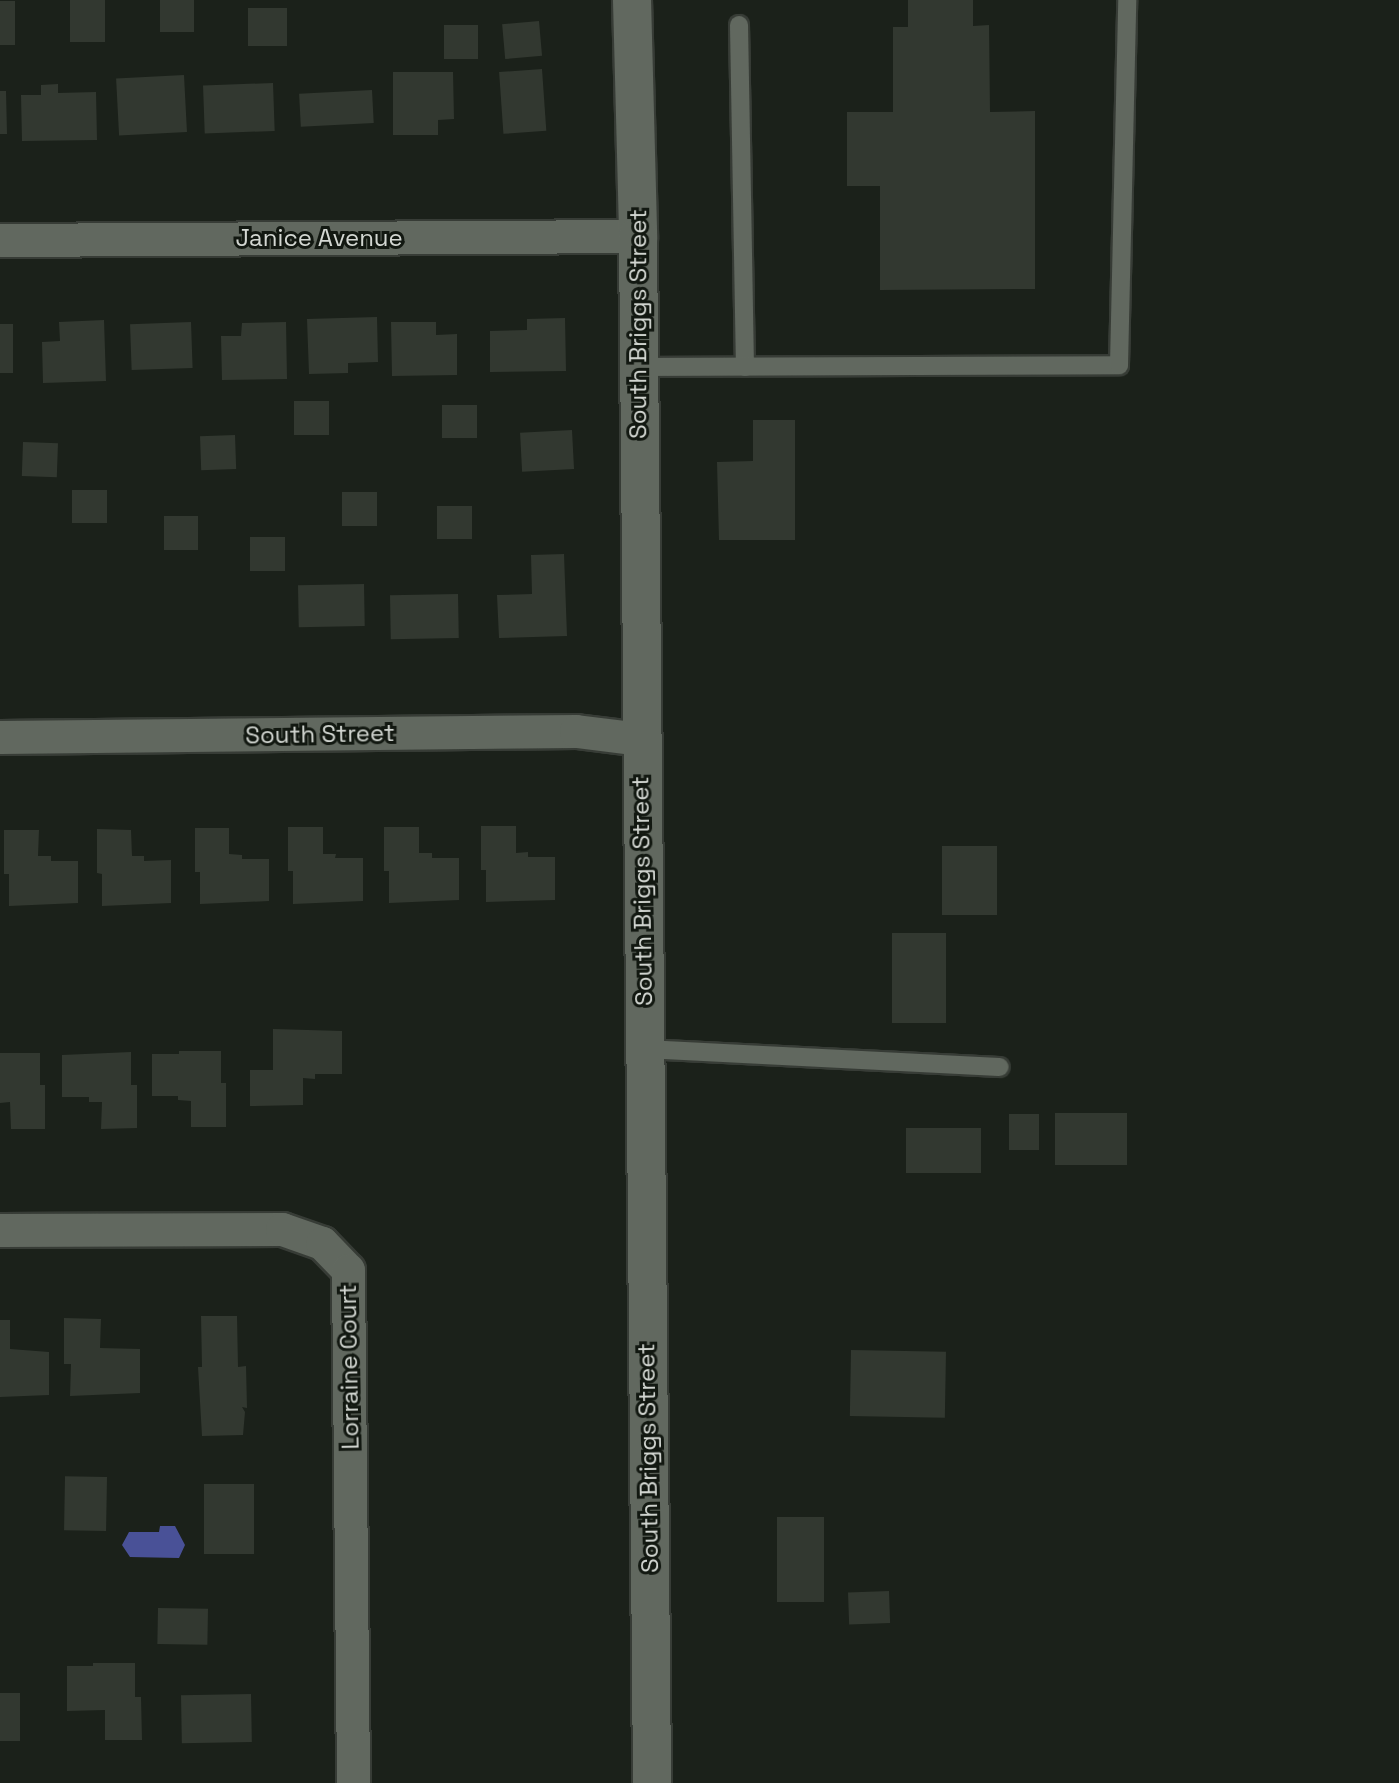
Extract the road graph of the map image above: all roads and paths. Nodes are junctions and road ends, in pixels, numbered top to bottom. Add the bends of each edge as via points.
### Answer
1 (632, 0) edge
2 (1127, 0) edge
3 (740, 25) dead end
4 (638, 236) junction
5 (0, 240) edge
6 (746, 367) junction
7 (639, 368) junction
8 (0, 737) edge
9 (640, 739) junction
10 (643, 1049) junction
11 (1000, 1067) dead end
12 (0, 1230) edge
13 (353, 1783) edge
14 (652, 1783) edge

1 - 4 street, South Briggs Street
2 - 6 lane via 1118,365
3 - 6 lane
4 - 5 street, Janice Avenue
4 - 7 street, South Briggs Street
6 - 7 lane
7 - 9 street, South Briggs Street
8 - 9 street, South Street via 576,731
9 - 10 street, South Briggs Street
10 - 11 lane
10 - 14 street, South Briggs Street
12 - 13 street, Lorraine Court via 282,1229 322,1243 348,1269

